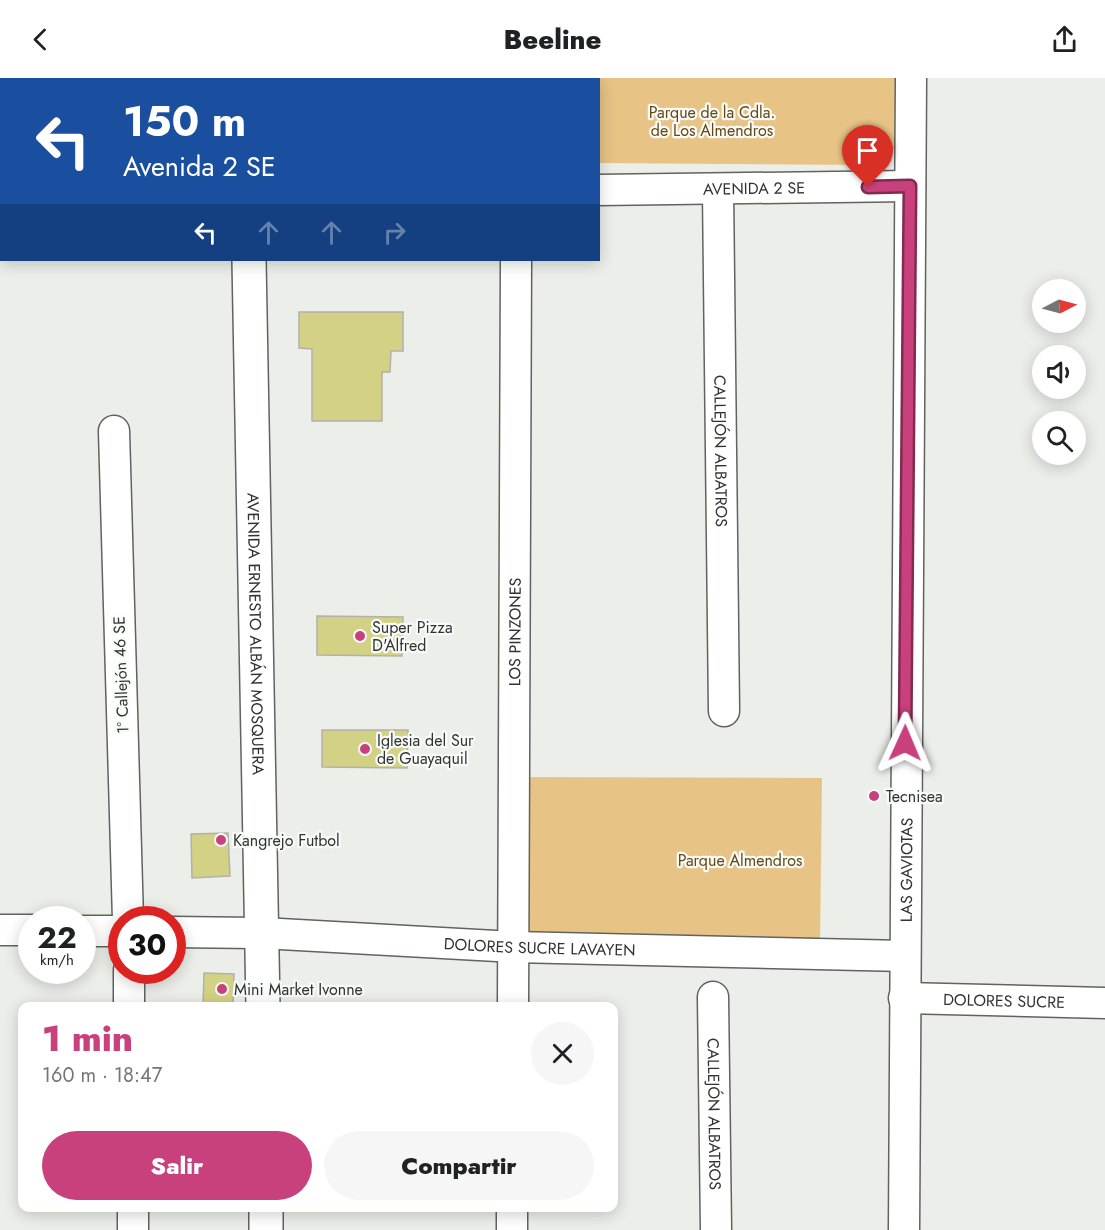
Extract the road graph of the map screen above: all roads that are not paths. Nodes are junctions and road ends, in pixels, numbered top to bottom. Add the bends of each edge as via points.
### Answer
1 (911, 78) edge
2 (910, 186) junction
3 (600, 190) edge
4 (718, 190) junction
5 (249, 261) edge
6 (516, 261) edge
7 (114, 431) dead end
8 (724, 711) dead end
9 (128, 906) edge
10 (0, 930) edge
11 (18, 930) edge
12 (186, 932) edge
13 (262, 933) junction
14 (513, 947) junction
15 (905, 956) junction
16 (129, 984) edge
17 (713, 997) dead end
18 (904, 998) junction
19 (129, 1002) edge
20 (263, 1002) edge
21 (513, 1002) edge
22 (1105, 1003) edge
23 (133, 1212) edge
24 (266, 1212) edge
25 (512, 1212) edge
26 (133, 1230) edge
27 (266, 1230) edge
28 (512, 1230) edge
29 (716, 1230) edge
30 (904, 1230) edge

1 - 2 street, LAS GAVIOTAS
2 - 4 street, AVENIDA 2 SE
2 - 15 street, LAS GAVIOTAS
3 - 4 street, AVENIDA 2 SE
4 - 8 street, CALLEJÓN ALBATROS
5 - 13 street, AVENIDA ERNESTO ALBÁN MOSQUERA
6 - 14 street, LOS PINZONES
7 - 9 street, 1º Callejón 46 SE
10 - 11 street
12 - 13 street, DOLORES SUCRE LAVAYEN
13 - 14 street, DOLORES SUCRE LAVAYEN
13 - 20 street, AVENIDA ERNESTO ALBÁN MOSQUERA
14 - 15 street, DOLORES SUCRE LAVAYEN
14 - 21 street, LOS PINZONES
15 - 18 street, LAS GAVIOTAS
16 - 19 street
17 - 29 street, CALLEJÓN ALBATROS
18 - 22 street, DOLORES SUCRE
18 - 30 street, LAS GAVIOTAS
23 - 26 street
24 - 27 street
25 - 28 street

